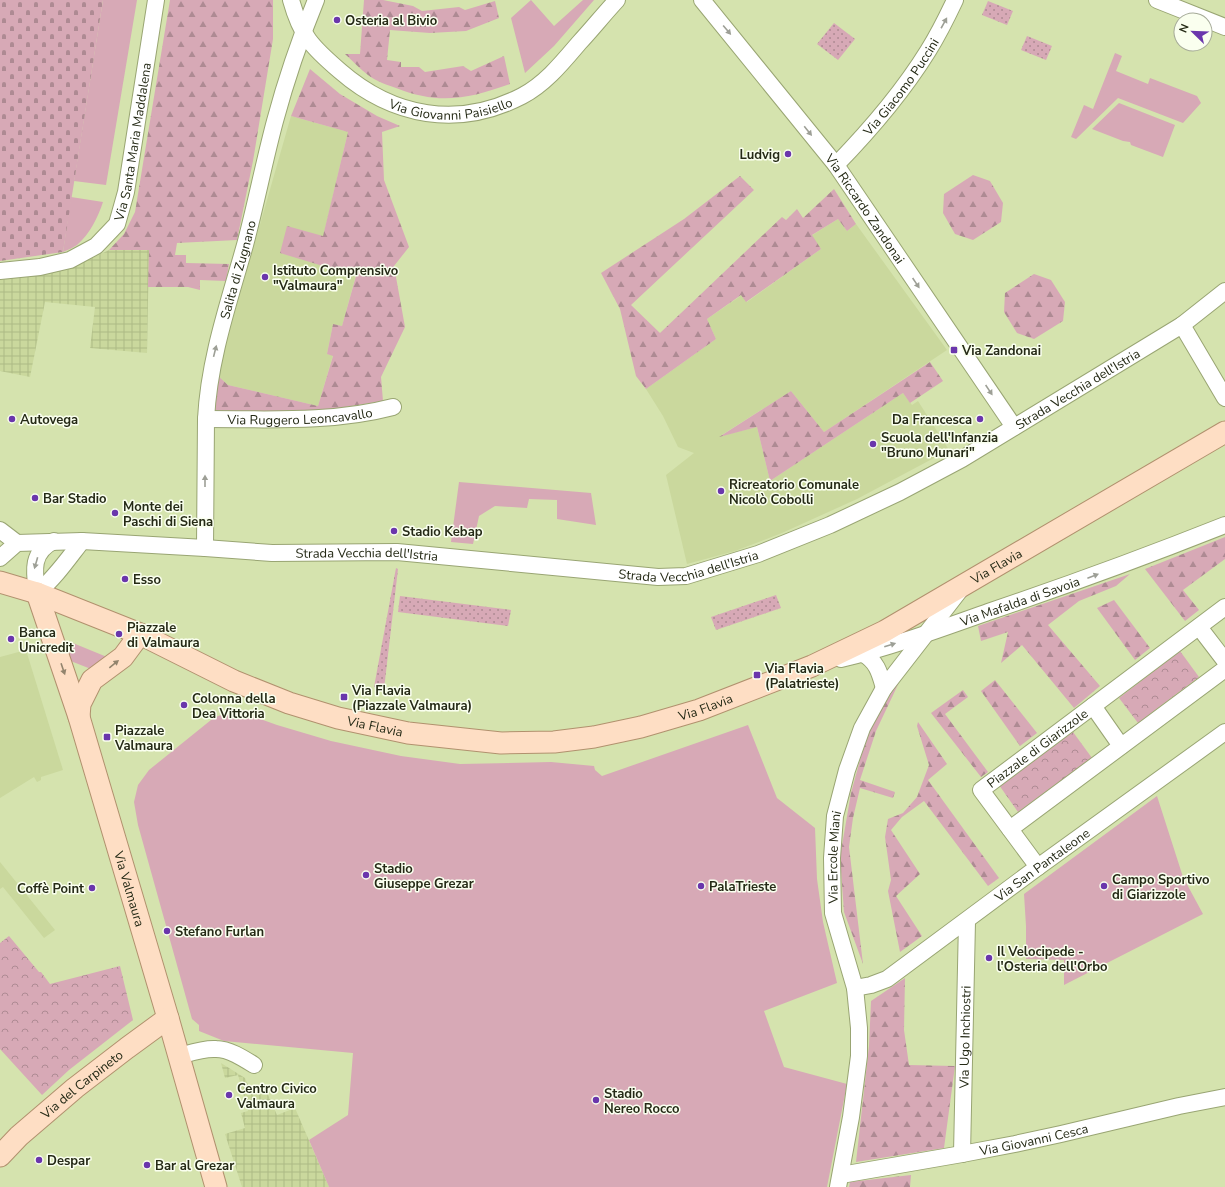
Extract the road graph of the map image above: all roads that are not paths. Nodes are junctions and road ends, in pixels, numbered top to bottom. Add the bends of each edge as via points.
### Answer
1 (156, 0) edge
2 (291, 0) edge
3 (316, 0) edge
4 (617, 0) edge
5 (702, 0) edge
6 (955, 0) edge
7 (1157, 0) edge
8 (1225, 27) edge
9 (303, 32) junction
10 (836, 165) junction
11 (0, 271) edge
12 (1225, 290) edge
13 (1182, 325) junction
14 (1225, 398) edge
15 (393, 407) dead end
16 (206, 419) junction
17 (1014, 427) junction
18 (1225, 432) edge
19 (1225, 525) edge
20 (0, 530) edge
21 (54, 541) junction
22 (82, 541) junction
23 (17, 543) junction
24 (205, 548) junction
25 (0, 558) edge
26 (0, 582) edge
27 (965, 583) junction
28 (37, 593) junction
29 (1225, 607) edge
30 (1199, 627) junction
31 (140, 634) junction
32 (926, 634) junction
33 (863, 654) junction
34 (1225, 661) edge
35 (812, 666) junction
36 (1225, 669) edge
37 (884, 688) junction
38 (1093, 706) junction
39 (79, 717) junction
40 (1225, 732) edge
41 (1122, 746) junction
42 (1010, 829) junction
43 (1038, 867) junction
44 (967, 921) junction
45 (855, 988) junction
46 (168, 1018) junction
47 (179, 1056) junction
48 (254, 1064) dead end
49 (1225, 1097) edge
50 (962, 1154) junction
51 (0, 1156) edge
52 (839, 1181) edge
53 (216, 1187) edge

1 - 11 street, Via Santa Maria Maddalena via 126,192 116,224 96,246 70,260
2 - 9 street, Via Giovanni Paisiello
3 - 9 street, Salita di Zugnano
4 - 9 street, Via Giovanni Paisiello via 558,68 542,82 523,96 502,105 466,114 432,114 394,105 377,97 359,87 328,61
5 -> 10 street, Via Riccardo Zandonai
10 -> 6 street, Via Giacomo Puccini via 865,135 906,83 929,51
7 - 8 street
16 -> 9 street, Salita di Zugnano via 214,353 245,243 275,120
10 -> 17 street, Via Riccardo Zandonai
12 - 13 street, Strada Vecchia dell'Istria
13 - 14 street
13 - 17 street, Strada Vecchia dell'Istria
15 - 16 street, Via Ruggero Leoncavallo via 317,419
24 -> 16 street, Salita di Zugnano
17 - 24 street, Strada Vecchia dell'Istria via 962,459 830,525 758,554 686,576 658,576 397,552 272,553
18 - 27 main road, Via Flavia
32 -> 19 street, Via Mafalda di Savoia via 1073,583
20 - 23 street
21 - 22 street
21 - 23 street
21 -> 28 street via 42,550 36,561 34,573
22 - 24 street, Strada Vecchia dell'Istria
22 - 28 street via 48,584
23 - 25 street
26 - 28 main road
27 - 32 street, Via Ercole Miani
27 - 35 main road, Via Flavia via 885,631
28 - 31 main road
28 -> 39 main road, Via Valmaura
29 - 30 street, Piazzale di Giarizzole
30 - 34 street
30 - 38 street, Piazzale di Giarizzole
31 - 35 main road, Via Flavia via 234,681 289,703 338,718 408,733 500,743 554,742 641,727 699,710
39 -> 31 main road via 80,704 92,680 123,657
33 -> 32 street, Via Mafalda di Savoia
32 - 37 street, Via Ercole Miani
33 - 35 street, Via Mafalda di Savoia
33 - 37 street via 876,665
36 - 41 street
37 - 45 street, Via Ercole Miani via 862,728 847,770 835,816 832,858 833,913
38 - 41 street, Piazzale di Giarizzole
38 - 42 street, Piazzale di Giarizzole via 981,790
39 - 46 main road, Via Valmaura
40 - 43 street, Via San Pantaleone
41 - 42 street
42 - 43 street, Piazzale di Giarizzole
43 - 44 street, Via San Pantaleone
44 - 45 street, Via San Pantaleone via 888,979
44 - 50 street, Via Ugo Inchiostri
45 - 52 street, Via Ercole Miani via 859,1056
46 - 47 main road, Via Valmaura
46 - 51 main road, Via del Carpineto via 75,1088 18,1136
47 - 48 street via 216,1048
47 - 53 main road, Via Valmaura
49 - 50 street, Via Giovanni Cesca
50 - 52 street, Via Giovanni Cesca

